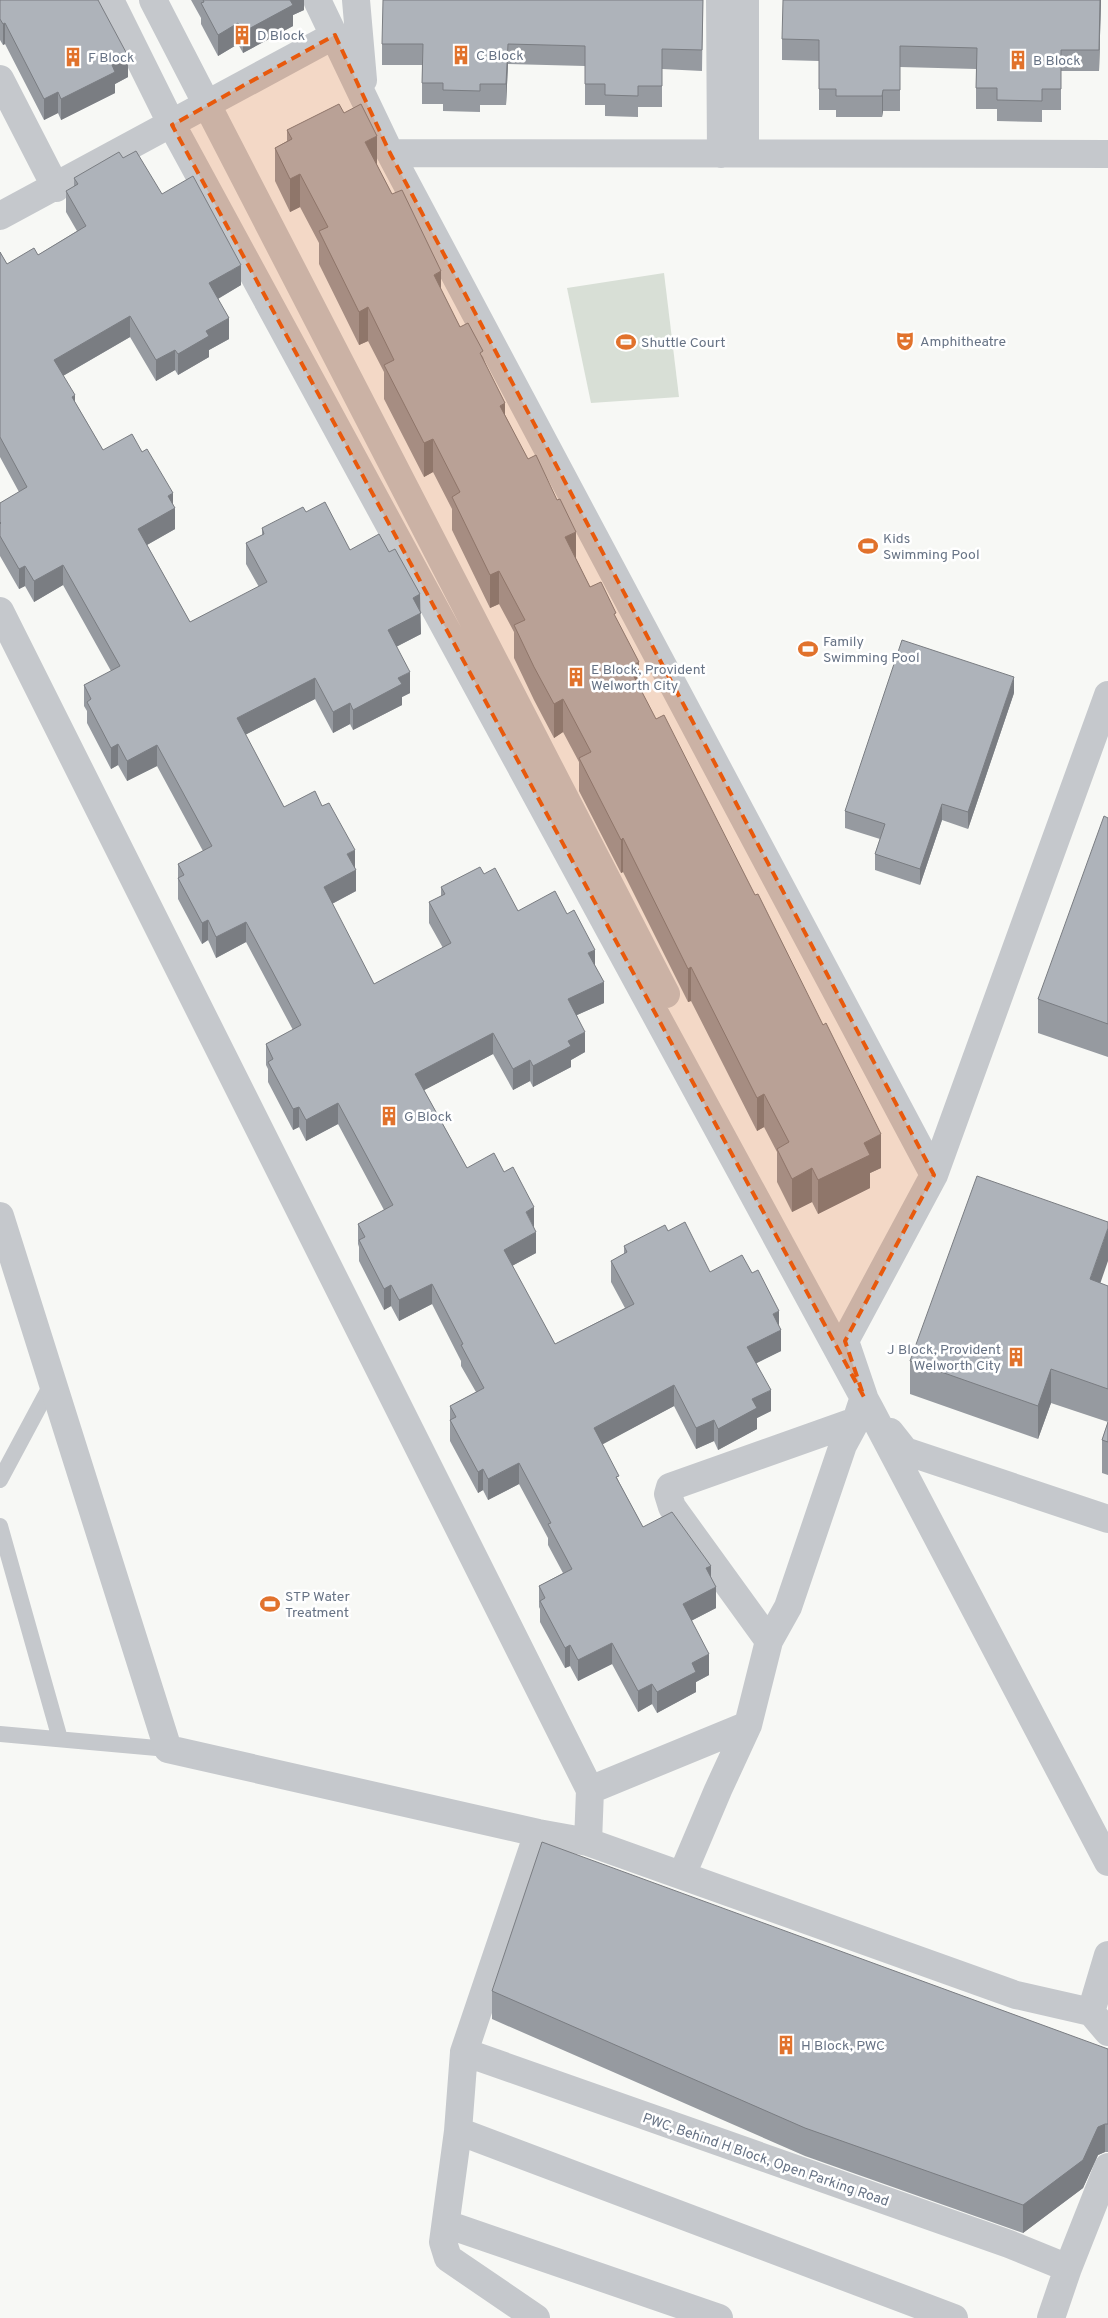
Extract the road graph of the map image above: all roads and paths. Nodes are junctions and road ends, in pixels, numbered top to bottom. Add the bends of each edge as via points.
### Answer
1 (110, 0) edge
2 (153, 0) edge
3 (316, 0) edge
4 (356, 0) edge
5 (720, 0) edge
6 (745, 0) edge
7 (335, 35) junction
8 (0, 79) edge
9 (365, 101) junction
10 (208, 105) junction
11 (7, 112) edge
12 (172, 124) junction
13 (390, 153) junction
14 (733, 154) junction
15 (1108, 154) edge
16 (56, 188) junction
17 (0, 216) edge
18 (0, 610) edge
19 (1108, 695) edge
20 (934, 1175) junction
21 (0, 1216) edge
22 (845, 1341) junction
23 (53, 1381) junction
24 (864, 1409) junction
25 (0, 1480) edge
26 (1108, 1520) edge
27 (0, 1526) edge
28 (769, 1641) junction
29 (748, 1725) junction
30 (0, 1734) edge
31 (60, 1739) junction
32 (168, 1749) junction
33 (590, 1790) junction
34 (538, 1833) junction
35 (588, 1842) junction
36 (1108, 1862) edge
37 (682, 1875) junction
38 (1108, 1955) edge
39 (1100, 2022) edge
40 (464, 2052) junction
41 (458, 2131) junction
42 (1108, 2167) edge
43 (446, 2224) junction
44 (1068, 2268) junction
45 (536, 2318) edge
46 (719, 2318) edge
47 (954, 2318) edge
48 (1050, 2318) edge

1 - 12 street
2 - 10 street
3 - 7 street
4 - 9 street
5 - 14 street
6 - 14 street
7 - 9 street
7 - 10 street
8 - 11 street
9 - 13 street
10 - 12 street
10 - 22 street
11 - 16 street
12 - 16 street
12 - 24 street
13 - 14 street
13 - 20 street
14 - 15 street
16 - 17 street
18 - 33 street
19 - 20 street
20 - 22 street
21 - 23 street
22 - 24 street
23 - 25 lane
23 - 32 street
24 - 26 street via 904,1451
24 - 28 street via 843,1445 788,1607
24 - 28 street via 670,1487 668,1494 672,1507
24 - 36 street
27 - 31 lane
28 - 29 street
29 - 33 street
29 - 37 street
30 - 31 lane
31 - 32 lane
32 - 34 street
33 - 35 street
34 - 35 street
34 - 40 street
35 - 37 street
37 - 39 street
38 - 39 street
40 - 41 street
40 - 44 street, PWC, Behind H Block, Open Parking Road
41 - 43 street
41 - 47 street
42 - 44 street
43 - 45 street via 443,2242 448,2258
43 - 46 street
44 - 48 street

